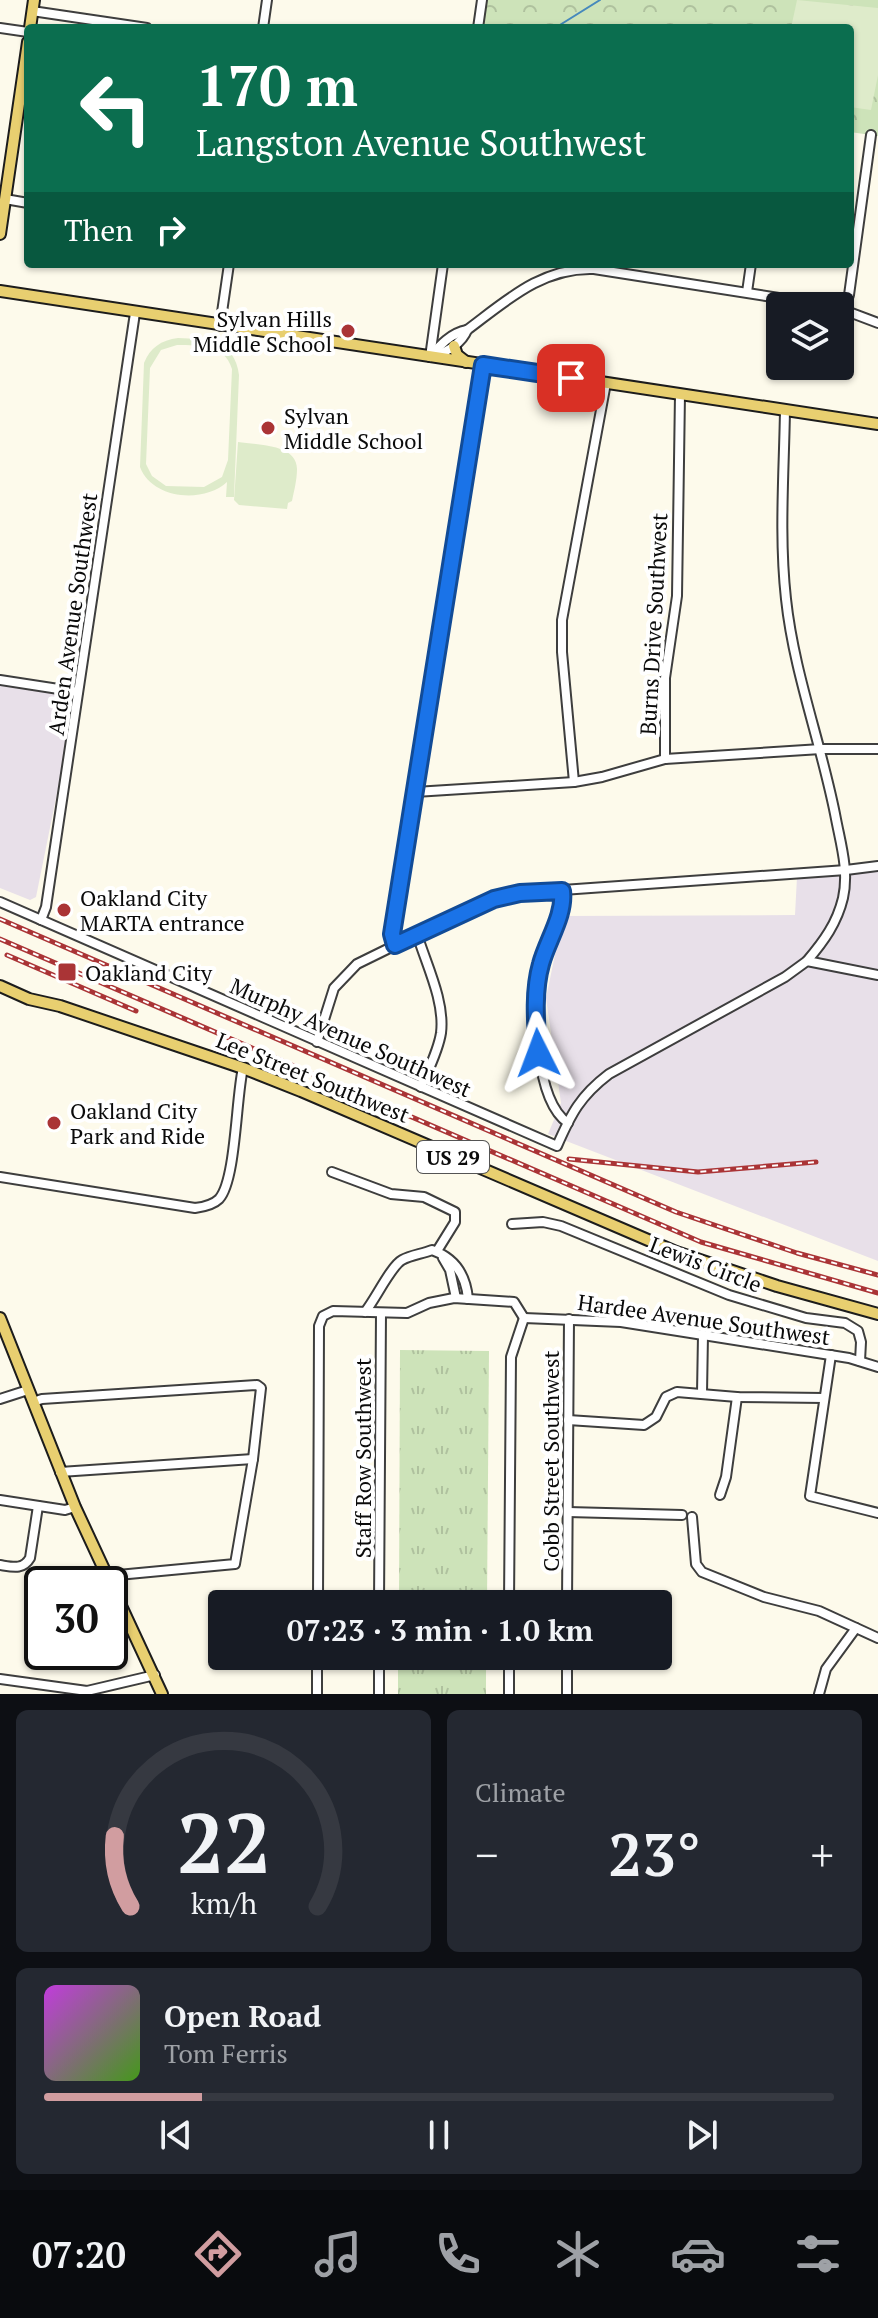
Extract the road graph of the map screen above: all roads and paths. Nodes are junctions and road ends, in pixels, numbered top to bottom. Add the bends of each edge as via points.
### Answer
1 (267, 0) edge
2 (482, 0) edge
3 (33, 6) edge
4 (126, 24) edge
5 (264, 24) edge
6 (479, 24) edge
7 (0, 28) edge
8 (24, 30) edge
9 (23, 106) edge
10 (871, 135) dead end
11 (4, 181) edge
12 (5, 199) junction
13 (24, 202) edge
14 (0, 234) edge
15 (854, 259) edge
16 (228, 268) edge
17 (442, 268) edge
18 (545, 268) edge
19 (647, 268) edge
20 (750, 268) edge
21 (853, 268) edge
22 (544, 277) junction
23 (646, 277) junction
24 (0, 291) edge
25 (747, 292) junction
26 (849, 292) edge
27 (766, 295) edge
28 (135, 313) junction
29 (854, 314) edge
30 (878, 323) edge
31 (220, 326) junction
32 (434, 326) junction
33 (454, 340) junction
34 (430, 357) junction
35 (467, 363) junction
36 (483, 365) junction
37 (606, 383) junction
38 (680, 394) junction
39 (785, 410) junction
40 (878, 424) edge
41 (0, 680) edge
42 (78, 692) junction
43 (821, 749) junction
44 (878, 749) edge
45 (665, 759) junction
46 (574, 782) junction
47 (415, 792) junction
48 (878, 866) edge
49 (846, 870) junction
50 (562, 891) junction
51 (0, 902) edge
52 (41, 920) junction
53 (417, 934) junction
54 (395, 945) junction
55 (807, 961) junction
56 (878, 975) edge
57 (0, 986) edge
58 (317, 1042) junction
59 (243, 1068) junction
60 (421, 1087) junction
61 (568, 1123) junction
62 (332, 1172) dead end
63 (0, 1177) edge
64 (512, 1224) dead end
65 (437, 1251) junction
66 (456, 1298) junction
67 (468, 1299) junction
68 (365, 1312) junction
69 (381, 1313) junction
70 (878, 1314) edge
71 (0, 1318) edge
72 (524, 1318) junction
73 (569, 1319) junction
74 (703, 1335) junction
75 (831, 1355) junction
76 (860, 1361) junction
77 (878, 1367) edge
78 (28, 1390) junction
79 (702, 1393) junction
80 (737, 1397) junction
81 (824, 1398) junction
82 (0, 1399) edge
83 (33, 1402) junction
84 (568, 1420) junction
85 (253, 1459) junction
86 (60, 1472) junction
87 (720, 1495) dead end
88 (0, 1500) edge
89 (38, 1506) junction
90 (75, 1507) junction
91 (568, 1512) junction
92 (878, 1513) edge
93 (682, 1515) dead end
94 (692, 1517) dead end
95 (0, 1565) edge
96 (102, 1566) edge
97 (128, 1574) edge
98 (318, 1590) edge
99 (379, 1590) edge
100 (509, 1590) edge
101 (567, 1590) edge
102 (128, 1619) edge
103 (856, 1628) junction
104 (878, 1638) edge
105 (317, 1670) edge
106 (379, 1670) edge
107 (509, 1670) edge
108 (567, 1670) edge
109 (155, 1675) junction
110 (0, 1679) edge
111 (162, 1694) edge
112 (317, 1694) edge
113 (379, 1694) edge
114 (509, 1694) edge
115 (567, 1694) edge
116 (819, 1694) edge

1 - 5 street
2 - 6 street
3 - 4 street
7 - 8 street
9 - 11 main road
10 - 15 street
11 - 12 main road
12 - 13 street
12 - 14 main road
16 - 31 street
17 - 32 street
18 - 22 street
19 - 23 street
20 - 25 street
21 - 26 street
22 - 23 street via 584,269
22 - 33 street
23 - 25 street
24 - 28 main road
25 - 27 street
28 - 31 main road
28 - 42 street, Arden Avenue Southwest
29 - 30 street
31 - 34 main road
32 - 33 street
32 - 34 street
33 - 34 street
33 - 35 main road
34 - 35 main road
35 - 36 main road
36 - 37 main road
36 - 47 street
37 - 38 main road
37 - 46 street via 562,620
38 - 39 main road
38 - 45 street, Burns Drive Southwest via 677,596 665,678
39 - 40 main road
39 - 43 street via 785,596
41 - 42 street
42 - 52 street, Arden Avenue Southwest
43 - 44 street
43 - 45 street
43 - 49 street
45 - 46 street
46 - 47 street
47 - 54 street via 392,934
48 - 49 street
49 - 50 street
49 - 55 street via 836,919
50 - 53 street via 494,899
50 - 61 street via 540,966 535,1022 546,1083 557,1113
51 - 52 street, Murphy Avenue Southwest
52 - 58 street, Murphy Avenue Southwest
53 - 54 street
53 - 60 street via 441,1023
54 - 58 street via 340,979
55 - 56 street
55 - 61 street via 609,1074 584,1095
57 - 59 main road, Lee Street Southwest / US 29
58 - 60 street, Murphy Avenue Southwest
59 - 63 street via 228,1179 213,1203 195,1208
59 - 70 main road, Lee Street Southwest / US 29 via 676,1252
60 - 61 street, Murphy Avenue Southwest via 557,1146
62 - 65 street via 391,1194 424,1197 455,1212 455,1222
64 - 76 street, Lewis Circle via 561,1226 729,1295 806,1318 845,1323 858,1331
65 - 66 street via 450,1270
65 - 67 street via 462,1273
65 - 68 street via 402,1260
66 - 67 street
66 - 69 street via 407,1313
67 - 72 street via 514,1302
68 - 69 street
68 - 98 street via 333,1311 319,1326
69 - 99 street, Staff Row Southwest
71 - 78 main road
72 - 73 street, Hardee Avenue Southwest
72 - 100 street via 511,1357
73 - 74 street, Hardee Avenue Southwest
73 - 84 street, Cobb Street Southwest
74 - 75 street, Hardee Avenue Southwest
74 - 79 street
75 - 76 street, Hardee Avenue Southwest
75 - 81 street
76 - 77 street, Hardee Avenue Southwest
78 - 82 street
78 - 83 main road
79 - 80 street
79 - 84 street via 672,1393 644,1425
80 - 81 street
80 - 87 street
81 - 92 street via 810,1496
83 - 85 street via 257,1385 262,1392
83 - 86 main road
84 - 91 street, Cobb Street Southwest
85 - 86 street
85 - 97 street via 238,1561 232,1566
86 - 90 main road
88 - 89 street
89 - 90 street
89 - 95 street via 30,1558 20,1567
90 - 96 main road
91 - 93 street
91 - 101 street, Cobb Street Southwest
94 - 103 street via 696,1564 702,1572
102 - 109 main road
103 - 104 street
103 - 116 street via 826,1669
105 - 112 street
106 - 113 street
107 - 114 street
108 - 115 street
109 - 110 street via 87,1691
109 - 111 main road

